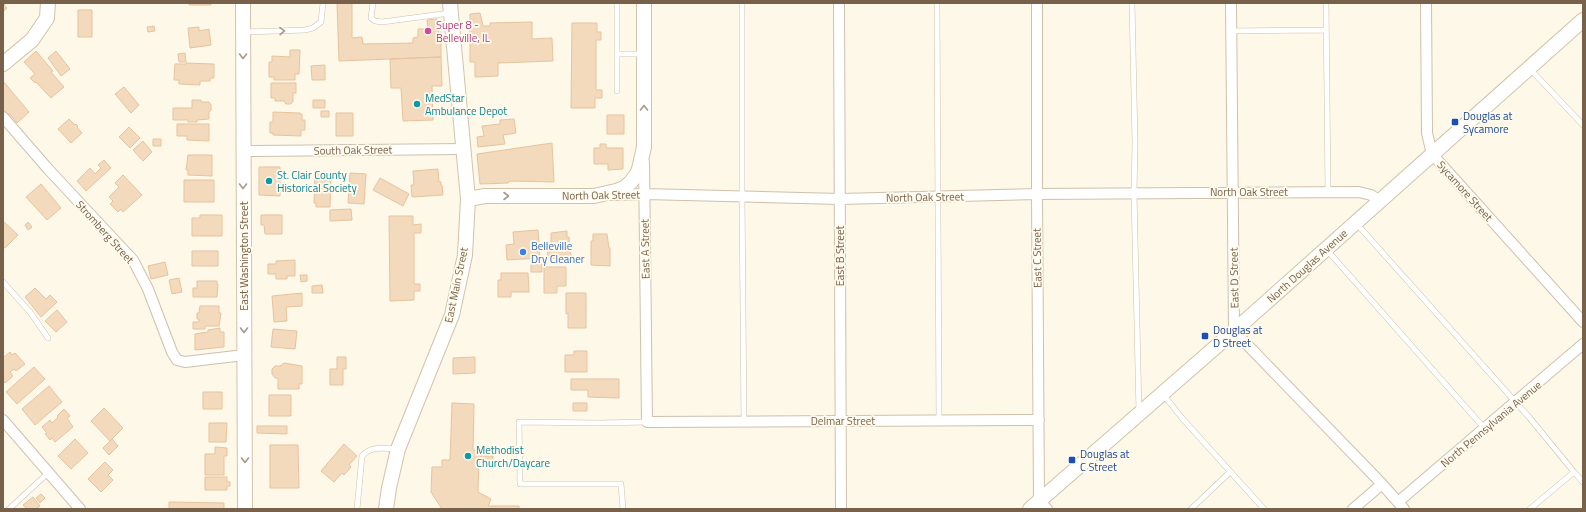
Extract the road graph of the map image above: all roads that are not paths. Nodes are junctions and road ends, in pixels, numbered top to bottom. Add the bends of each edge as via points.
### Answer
1 (48, 3) edge
2 (243, 3) edge
3 (323, 3) edge
4 (372, 3) edge
5 (617, 3) edge
6 (644, 3) edge
7 (742, 3) edge
8 (839, 3) edge
9 (937, 3) edge
10 (1037, 3) edge
11 (1132, 3) edge
12 (1231, 3) edge
13 (1326, 3) edge
14 (1426, 3) edge
15 (450, 8) edge
16 (1583, 20) edge
17 (1326, 30) junction
18 (1231, 31) junction
19 (243, 32) junction
20 (617, 54) junction
21 (644, 54) junction
22 (3, 64) edge
23 (1529, 68) junction
24 (617, 91) dead end
25 (3, 116) edge
26 (1583, 125) edge
27 (644, 147) junction
28 (464, 149) junction
29 (243, 151) junction
30 (1432, 154) junction
31 (1232, 192) junction
32 (1328, 192) junction
33 (1134, 193) junction
34 (644, 194) junction
35 (1037, 194) junction
36 (594, 196) junction
37 (938, 196) junction
38 (742, 197) junction
39 (468, 199) junction
40 (840, 199) junction
41 (1380, 201) junction
42 (1356, 222) junction
43 (1326, 249) junction
44 (3, 282) edge
45 (1583, 322) edge
46 (1234, 331) junction
47 (48, 338) dead end
48 (1583, 344) edge
49 (244, 355) junction
50 (1163, 393) junction
51 (1516, 403) junction
52 (1139, 414) junction
53 (3, 420) edge
54 (939, 420) junction
55 (1039, 420) junction
56 (840, 421) junction
57 (647, 422) junction
58 (744, 422) junction
59 (1485, 429) junction
60 (398, 449) junction
61 (1230, 472) junction
62 (1574, 472) junction
63 (48, 473) junction
64 (1583, 482) edge
65 (1382, 484) junction
66 (1039, 506) edge
67 (1401, 506) edge
68 (8, 509) edge
69 (80, 509) edge
70 (245, 509) edge
71 (357, 509) edge
72 (386, 509) edge
73 (623, 509) edge
74 (841, 509) edge
75 (1191, 509) edge
76 (1264, 509) edge
77 (1353, 509) edge
78 (1530, 509) edge

1 - 22 main road via 47,18 32,40
2 - 19 main road, East Washington Street
19 -> 3 lane via 313,28 321,22
4 - 15 lane via 371,18 382,22
5 - 20 lane
6 - 21 main road, East A Street
7 - 38 lane
8 - 40 street, East B Street
9 - 37 lane
10 - 35 street, East C Street
11 - 33 lane
12 - 18 street, East D Street
13 - 17 lane
14 - 30 street, Sycamore Street via 1427,133
15 - 28 main road, East Main Street
16 - 23 main road, North Douglas Avenue
17 - 18 lane
17 - 32 lane
18 - 31 street, East D Street
19 -> 29 main road, East Washington Street
20 - 21 lane
20 - 24 lane
27 -> 21 main road, East A Street
23 - 26 lane
23 - 30 main road, North Douglas Avenue
25 - 49 street, Stromberg Street via 49,170 133,260 148,289 177,360 185,362
27 - 34 street, East A Street
27 - 36 main road via 639,169 631,182 624,188
28 - 29 street, South Oak Street
28 - 39 main road, East Main Street
29 -> 49 main road, East Washington Street
30 - 41 main road, North Douglas Avenue
30 - 45 street, Sycamore Street
31 - 32 street, North Oak Street
31 - 33 street, North Oak Street
31 - 46 street, East D Street
32 - 41 street, North Oak Street via 1359,192
33 - 35 street, North Oak Street
33 - 52 lane
34 - 36 street, North Oak Street
34 - 38 street, North Oak Street
34 - 57 street, East A Street
35 - 37 street, North Oak Street
35 - 55 street, East C Street
39 -> 36 main road, North Oak Street via 485,196
37 - 40 street, North Oak Street
37 - 54 lane
38 - 40 street, North Oak Street
38 - 58 lane
39 - 60 main road, East Main Street via 465,256 452,315
40 - 56 street, East B Street
41 - 42 main road, North Douglas Avenue
42 - 43 main road, North Douglas Avenue
42 - 51 lane
43 - 46 main road, North Douglas Avenue
43 - 59 lane
44 - 47 lane via 30,312
46 - 50 main road, North Douglas Avenue
46 - 65 street
48 - 51 street, North Pennsylvania Avenue
49 -> 70 main road, East Washington Street
50 - 52 main road, North Douglas Avenue
50 - 61 lane
51 - 59 street, North Pennsylvania Avenue
51 - 62 lane
52 - 66 main road, North Douglas Avenue
53 - 63 street
54 - 55 street, Delmar Street
54 - 56 street, Delmar Street
55 - 66 street, East C Street
56 - 58 street, Delmar Street
56 - 74 street, East B Street
57 - 58 street, Delmar Street
57 - 73 lane via 519,422 520,484 621,484
59 - 67 street, North Pennsylvania Avenue
60 - 71 lane via 376,448 362,456
60 - 72 main road, East Main Street
61 - 75 lane
61 - 76 lane
62 - 64 lane
62 - 78 lane
63 - 68 lane
63 - 69 street
65 - 67 street
65 - 77 street

